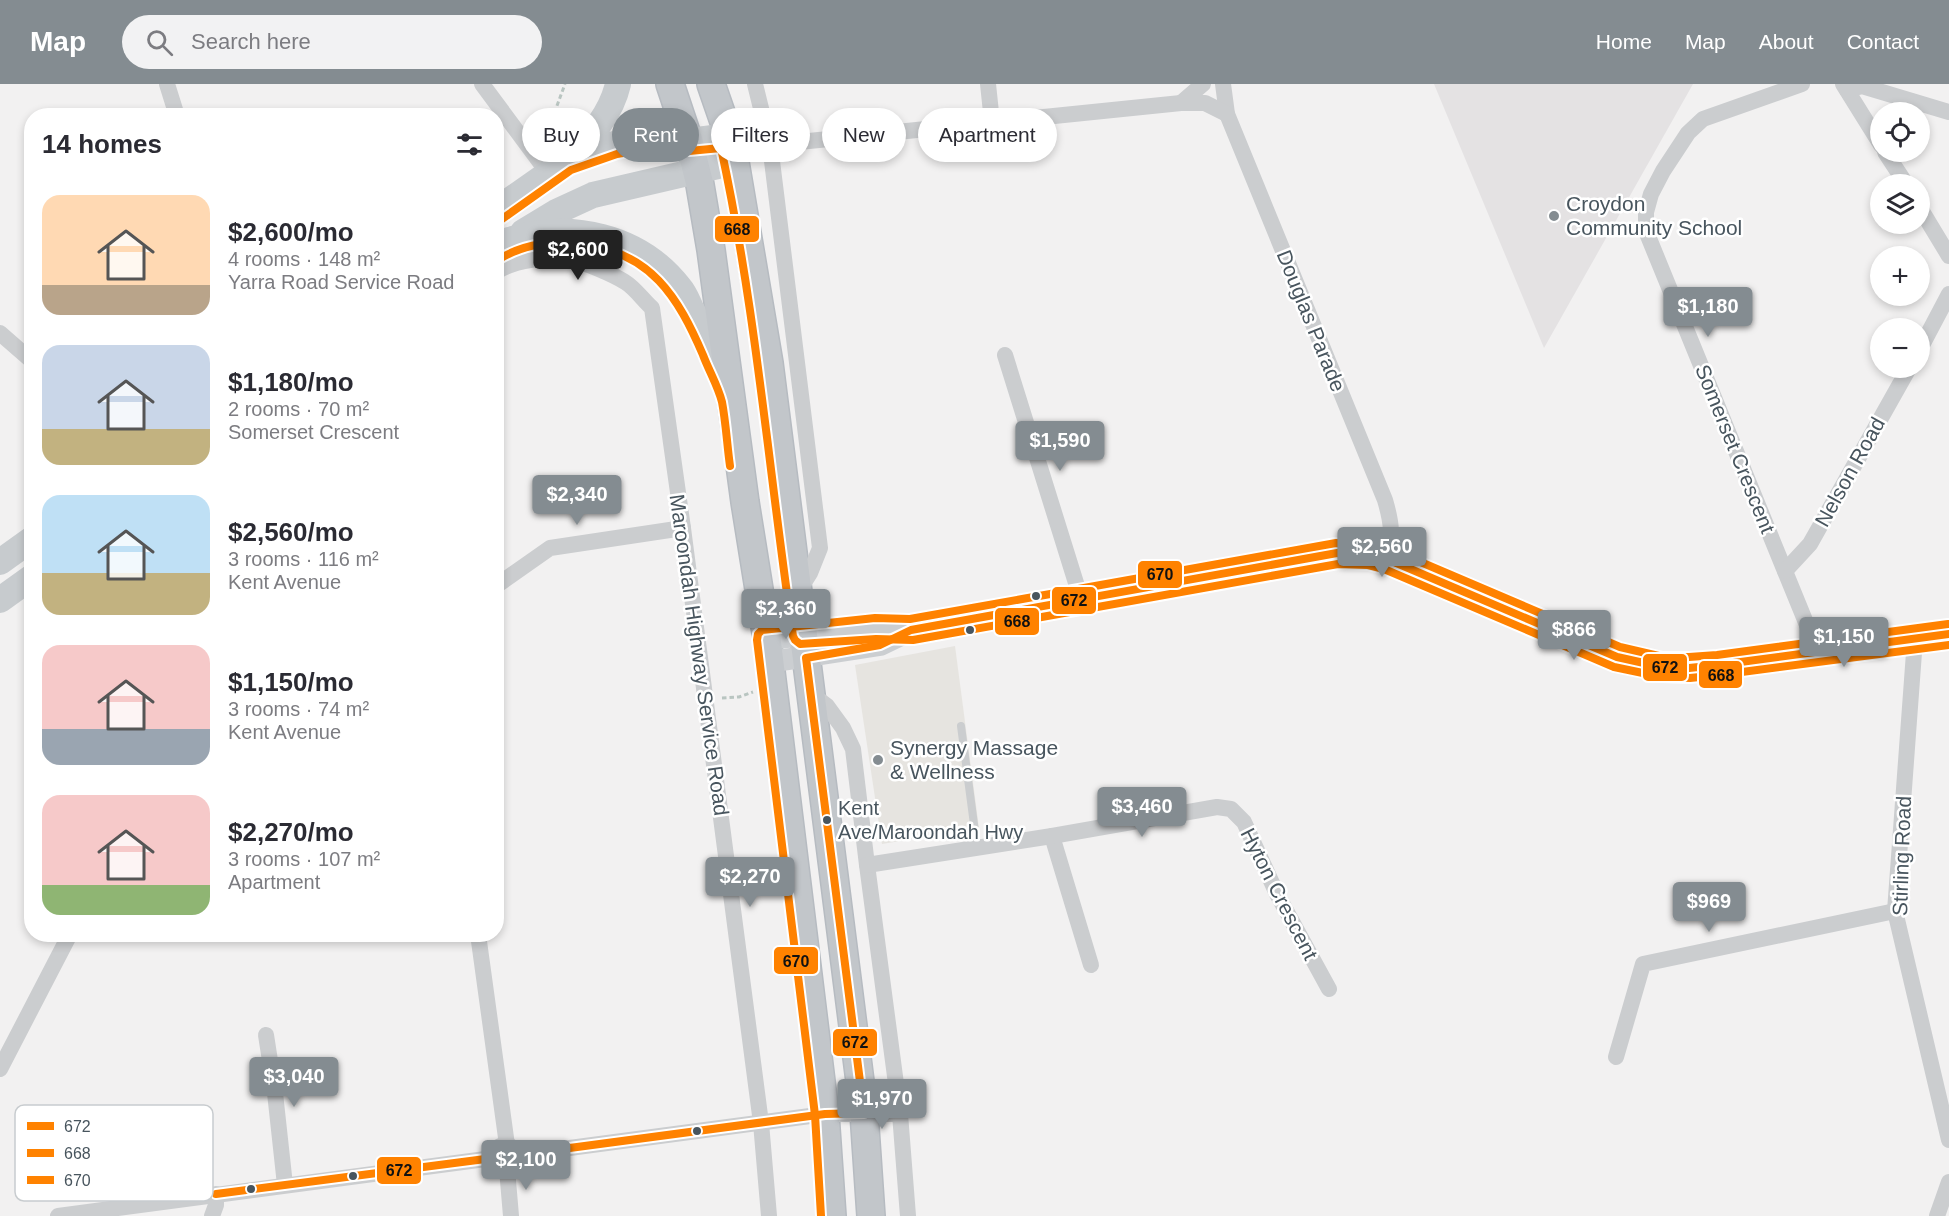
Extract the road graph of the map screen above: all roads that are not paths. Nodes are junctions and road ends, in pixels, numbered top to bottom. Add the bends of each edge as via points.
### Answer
1 (167, 84) edge
2 (482, 84) edge
3 (618, 84) edge
4 (670, 84) edge
5 (711, 84) edge
6 (755, 84) edge
7 (988, 84) edge
8 (1203, 84) edge
9 (1222, 84) edge
10 (1802, 84) edge
11 (1845, 87) edge
12 (1181, 103) junction
13 (174, 108) edge
14 (504, 108) edge
15 (504, 108) edge
16 (678, 108) edge
17 (719, 108) edge
18 (761, 108) edge
19 (991, 108) edge
20 (1949, 112) edge
21 (1227, 114) junction
22 (1057, 115) edge
23 (1870, 127) edge
24 (918, 130) edge
25 (810, 141) edge
26 (612, 145) edge
27 (694, 162) edge
28 (712, 162) edge
29 (734, 162) edge
30 (772, 162) edge
31 (557, 167) junction
32 (696, 172) junction
33 (593, 195) junction
34 (504, 204) edge
35 (1930, 225) edge
36 (504, 244) edge
37 (504, 245) edge
38 (1949, 256) edge
39 (504, 267) edge
40 (1949, 294) edge
41 (1930, 331) edge
42 (0, 333) edge
43 (24, 355) edge
44 (1005, 355) dead end
45 (1903, 378) edge
46 (730, 394) junction
47 (683, 528) junction
48 (24, 545) edge
49 (1387, 559) junction
50 (0, 562) edge
51 (1785, 571) junction
52 (504, 580) edge
53 (24, 585) edge
54 (798, 593) junction
55 (13, 597) edge
56 (1081, 599) junction
57 (1949, 634) edge
58 (1915, 639) junction
59 (805, 646) junction
60 (769, 651) junction
61 (1818, 652) junction
62 (811, 694) junction
63 (961, 726) dead end
64 (1052, 836) junction
65 (977, 847) junction
66 (867, 865) junction
67 (1895, 911) junction
68 (66, 942) edge
69 (479, 942) edge
70 (1091, 965) dead end
71 (1329, 988) dead end
72 (267, 1035) dead end
73 (1616, 1057) dead end
74 (0, 1069) edge
75 (864, 1113) junction
76 (900, 1113) junction
77 (825, 1114) junction
78 (761, 1123) junction
79 (1949, 1142) edge
80 (1949, 1156) edge
81 (506, 1157) junction
82 (1949, 1182) edge
83 (285, 1185) junction
84 (213, 1194) edge
85 (216, 1194) junction
86 (166, 1201) edge
87 (58, 1216) edge
88 (212, 1216) edge
89 (511, 1216) edge
90 (769, 1216) edge
91 (832, 1216) edge
92 (871, 1216) edge
93 (908, 1216) edge
94 (1937, 1216) edge

1 - 13 street
2 - 15 street
3 - 31 main road via 615,100 596,130
4 - 16 highway
5 - 17 highway
6 - 18 street
7 - 19 street
8 - 12 street
9 - 21 street, Douglas Parade
10 - 51 street, Somerset Crescent via 1703,119 1688,133 1663,171 1646,212 1646,231
11 - 20 street via 1862,86
11 - 23 street
12 - 21 street via 1205,103
12 - 22 street
14 - 31 street
21 - 49 street, Douglas Parade via 1392,522
24 - 25 street
26 - 31 main road
27 - 32 highway
28 - 32 main road
29 - 54 highway via 768,363
30 - 54 street via 820,548
31 - 33 main road via 587,178
31 - 34 main road
32 - 33 main road
32 - 46 highway via 711,250
33 - 36 main road via 556,212
35 - 38 street
37 - 46 main road via 529,234 590,233 626,244 657,264 681,289
39 - 47 street, Maroondah Highway Service Road via 571,259 626,282 652,308
40 - 41 street
42 - 43 street
44 - 56 street
45 - 51 street, Nelson Road via 1810,544
46 - 60 highway
47 - 52 street via 550,548
47 - 78 street, Maroondah Highway Service Road
48 - 50 main road
49 - 56 main road via 1337,553
49 - 61 main road via 1617,657 1662,668
51 - 61 street, Somerset Crescent
53 - 55 main road
54 - 59 highway
56 - 59 main road via 911,630 876,628
57 - 58 main road
58 - 61 main road
58 - 67 street, Stirling Road
59 - 60 main road
59 - 62 highway
60 - 77 highway
62 - 66 street via 827,706 853,749
62 - 75 highway
63 - 65 lane
64 - 65 street, Hyton Crescent
64 - 70 street
64 - 71 street, Hyton Crescent via 1216,807 1231,809 1244,822 1277,894
65 - 66 street, Hyton Crescent
66 - 76 street
67 - 73 street via 1643,964
67 - 79 street, Stirling Road
68 - 74 street
69 - 81 street
72 - 83 street
75 - 76 street
75 - 77 street
75 - 92 highway
76 - 93 street
77 - 78 street
77 - 91 highway
78 - 81 street
78 - 90 street, Maroondah Highway Service Road
79 - 80 street, Stirling Road
81 - 83 street
81 - 89 street
82 - 94 street
83 - 85 street
84 - 85 street
85 - 88 street
86 - 87 street

